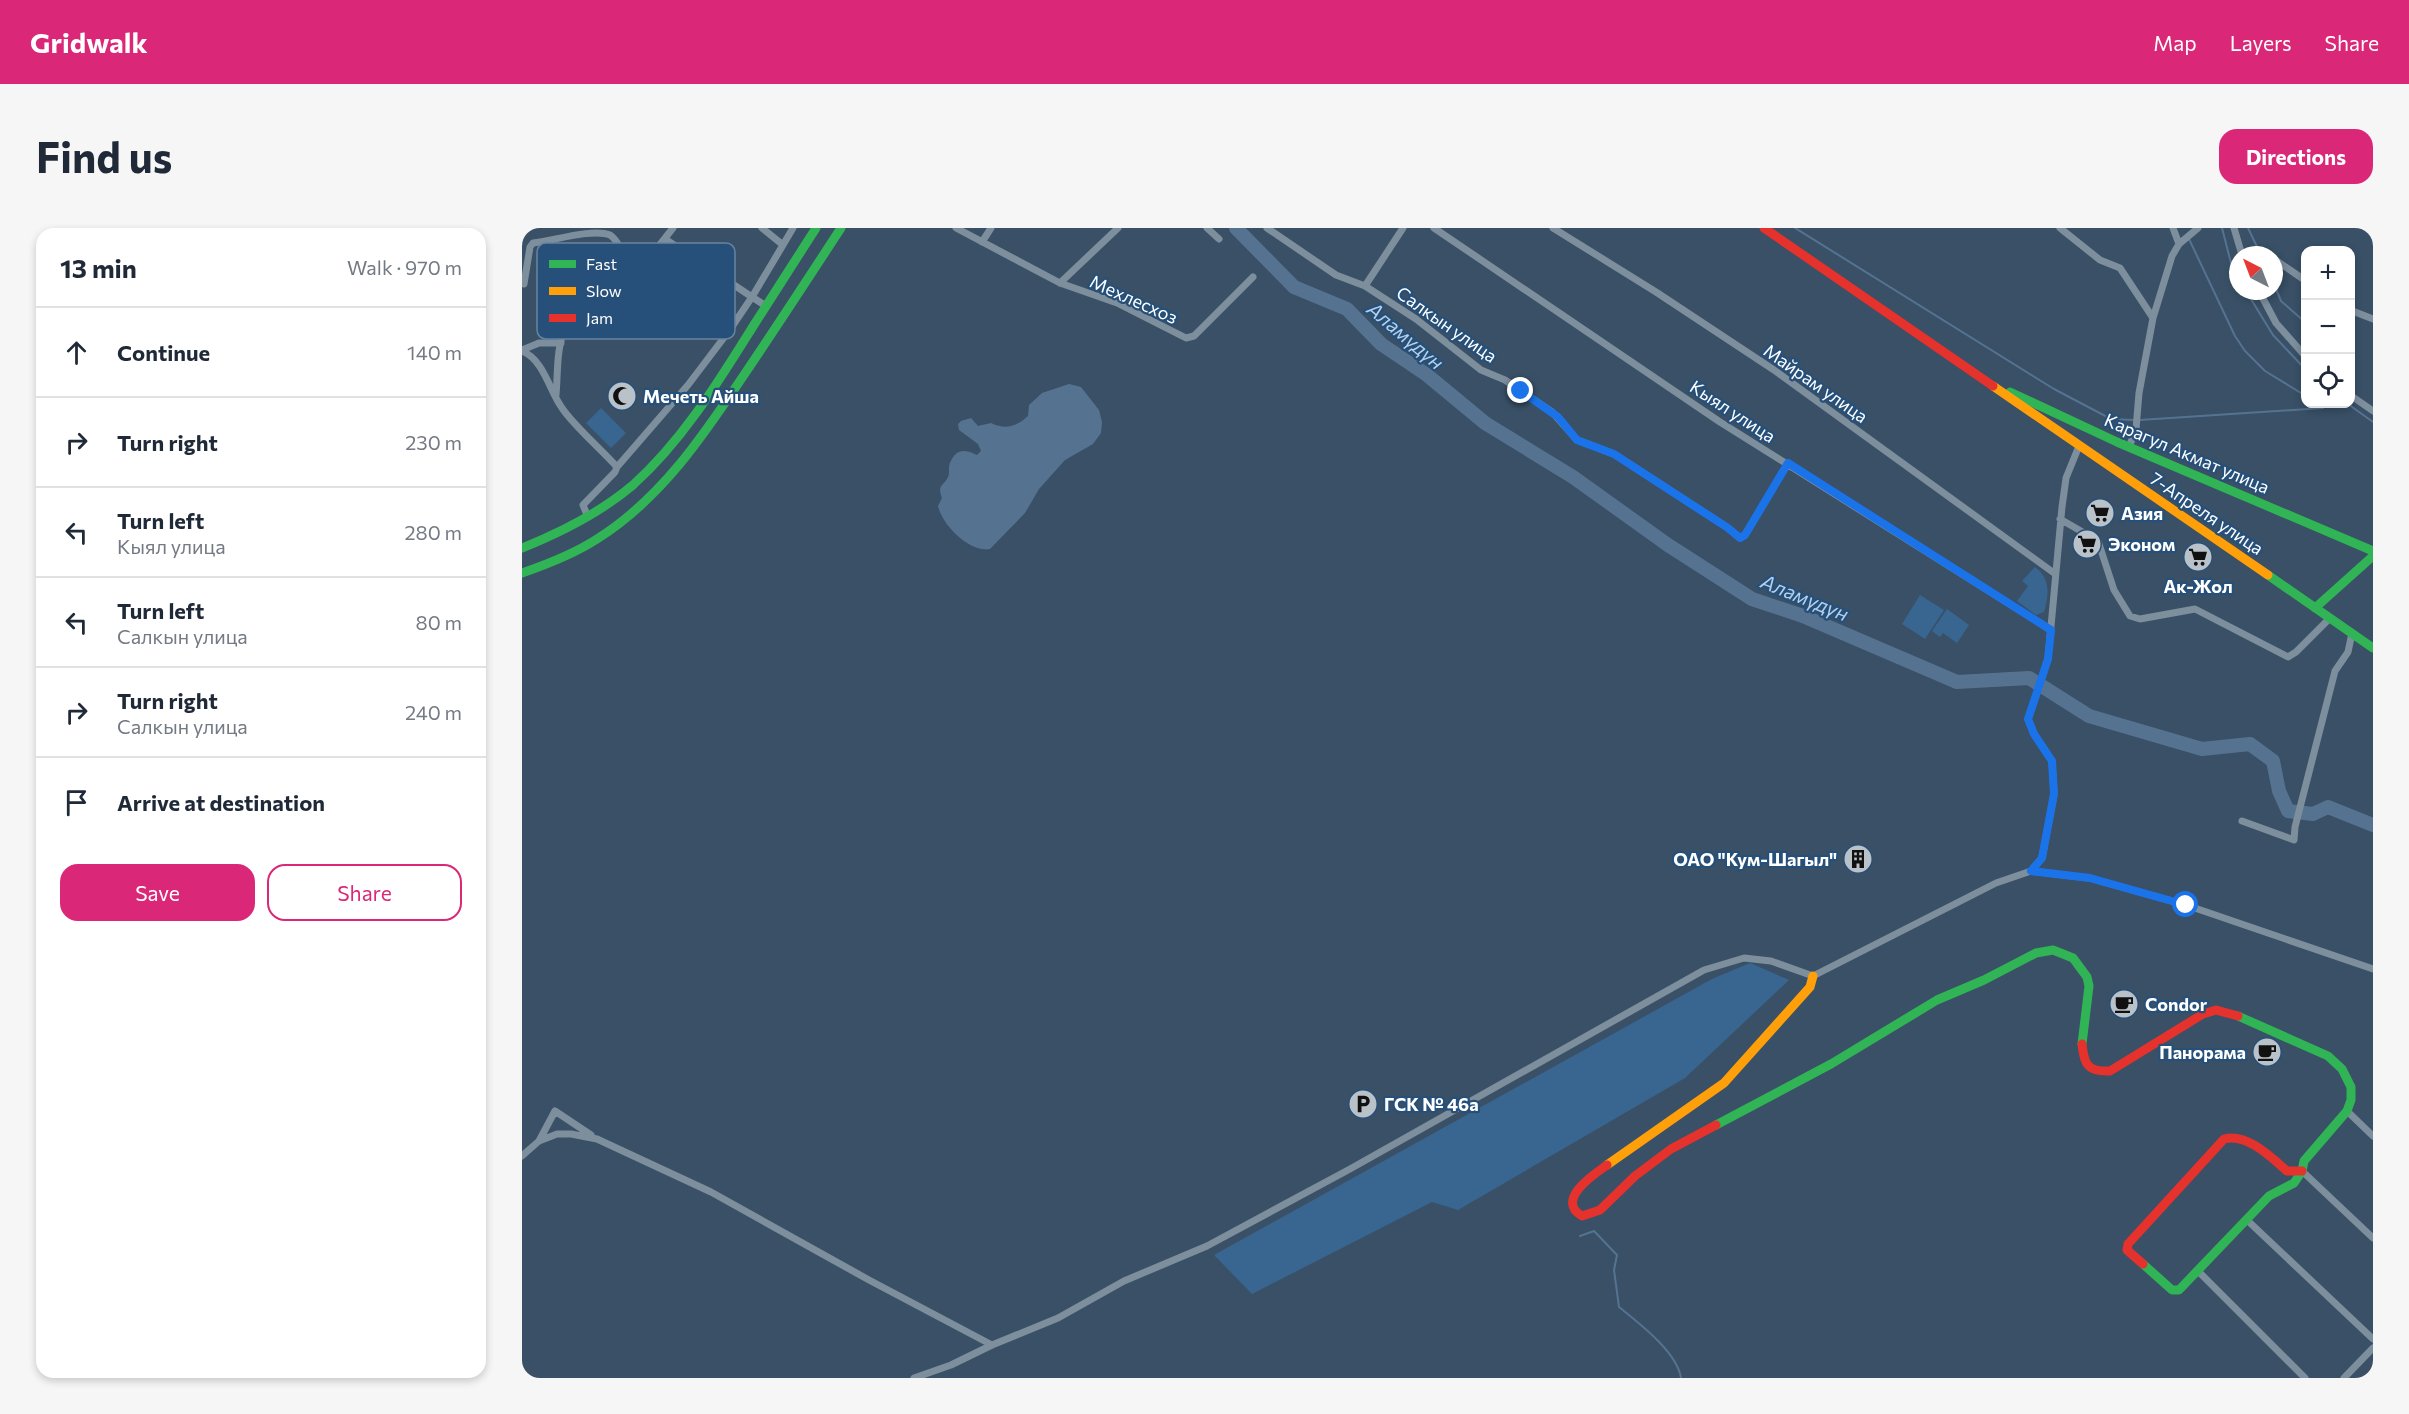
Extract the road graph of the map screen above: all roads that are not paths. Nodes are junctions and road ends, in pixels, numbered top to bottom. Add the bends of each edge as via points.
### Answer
1 (673, 228) edge
2 (762, 228) edge
3 (793, 228) edge
4 (816, 228) edge
5 (841, 228) edge
6 (956, 228) edge
7 (991, 228) edge
8 (1118, 228) edge
9 (1208, 228) edge
10 (1267, 228) edge
11 (1402, 228) edge
12 (1434, 228) edge
13 (1553, 228) edge
14 (1764, 228) edge
15 (2060, 228) edge
16 (2173, 228) edge
17 (2234, 228) edge
18 (2197, 229) edge
19 (665, 239) junction
20 (1219, 239) dead end
21 (982, 242) junction
22 (617, 243) edge
23 (662, 243) edge
24 (671, 243) edge
25 (783, 244) junction
26 (2179, 244) junction
27 (2239, 246) edge
28 (2283, 265) edge
29 (1253, 277) dead end
30 (2301, 278) edge
31 (1060, 283) junction
32 (524, 284) dead end
33 (735, 286) edge
34 (1365, 286) junction
35 (752, 297) junction
36 (2264, 300) edge
37 (766, 306) junction
38 (2355, 312) edge
39 (2153, 318) junction
40 (2373, 319) edge
41 (735, 322) edge
42 (562, 339) edge
43 (723, 339) edge
44 (561, 343) junction
45 (522, 350) edge
46 (2303, 354) edge
47 (1988, 382) junction
48 (556, 395) junction
49 (2355, 398) edge
50 (2373, 411) edge
51 (2079, 446) junction
52 (2129, 447) junction
53 (1788, 463) junction
54 (617, 467) junction
55 (588, 517) junction
56 (2060, 519) junction
57 (522, 548) edge
58 (2373, 550) edge
59 (2373, 556) edge
60 (522, 573) edge
61 (2054, 573) junction
62 (2315, 608) junction
63 (2330, 618) junction
64 (2051, 630) junction
65 (2352, 633) junction
66 (2373, 648) edge
67 (2242, 821) dead end
68 (2031, 871) junction
69 (2373, 969) edge
70 (1813, 976) junction
71 (2347, 1111) junction
72 (2373, 1136) edge
73 (597, 1139) junction
74 (539, 1142) junction
75 (522, 1156) edge
76 (2302, 1171) junction
77 (2247, 1220) junction
78 (2373, 1238) edge
79 (2198, 1271) junction
80 (2373, 1339) edge
81 (992, 1345) junction
82 (2373, 1348) edge
83 (914, 1378) edge
84 (2305, 1378) edge
85 (2344, 1378) edge

1 - 19 street
2 - 25 street
3 - 25 street
4 - 37 street
5 - 60 street via 718,414 666,483 601,537 554,562
6 - 21 street, Мехлесхоз
7 - 21 street
8 - 31 street
9 - 20 street
10 - 34 street, Салкын улица via 1336,275
11 - 34 street
12 - 53 street, Кыял улица via 1720,422
13 - 61 street, Майрам улица via 1774,370
14 - 47 street
15 - 39 street via 2100,260 2120,268
16 - 26 street
17 - 27 street
18 - 26 street
19 - 23 street
19 - 24 street
21 - 31 street, Мехлесхоз
22 - 32 street via 612,236 599,232 533,243
25 - 35 street
26 - 39 street
28 - 30 street
29 - 31 street, Мехлесхоз via 1191,338 1117,303
33 - 35 street
34 - 53 street, Салкын улица via 1416,319 1481,370 1552,412 1577,440 1614,454 1740,538
35 - 37 street
35 - 41 street
36 - 46 street via 2276,323
37 - 55 street via 671,447 632,486
38 - 40 street
39 - 52 street via 2136,429
42 - 44 street
43 - 54 street
44 - 45 street via 539,343
44 - 48 street
45 - 48 street via 531,355
47 - 51 street, 7-Апреля улица
47 - 52 street, Карагул Акмат улица
48 - 54 street via 561,408
49 - 50 street
51 - 56 street via 2066,478
51 - 62 street, 7-Апреля улица
52 - 58 street, Карагул Акмат улица
53 - 64 street, Кыял улица
54 - 55 street via 583,505
55 - 57 street
56 - 61 street
56 - 63 street via 2098,541 2114,590 2130,616 2140,619 2195,609 2288,657
59 - 62 street
61 - 64 street
62 - 63 street, 7-Апреля улица
63 - 65 street, 7-Апреля улица
64 - 68 street via 2048,659 2028,719 2052,761 2054,794 2042,858
65 - 66 street, 7-Апреля улица
65 - 67 street via 2348,652 2335,671 2295,840
68 - 69 street via 2090,878 2175,902
68 - 70 street via 1996,883
70 - 71 street via 1810,987 1724,1083 1585,1181 1572,1198 1575,1212 1590,1215 1600,1210 1671,1149 1831,1064 1937,1000 2036,953 2053,950 2073,958 2087,977 2081,1043 2082,1059 2092,1071 2110,1071 2203,1014 2216,1010 2247,1019 2328,1056 2342,1068 2351,1087
70 - 81 street via 1771,961 1744,958 1704,970 1207,1246 1124,1281 1058,1318
71 - 72 street
71 - 76 street via 2304,1161
73 - 74 street via 557,1134
73 - 74 street via 555,1111
73 - 81 street via 711,1192
74 - 75 street
76 - 77 street via 2294,1183 2269,1196
76 - 78 street
76 - 79 street via 2287,1171 2242,1139 2224,1139 2128,1244 2127,1250 2172,1290 2179,1290
77 - 79 street
77 - 80 street
79 - 84 street
81 - 83 street
82 - 85 street

